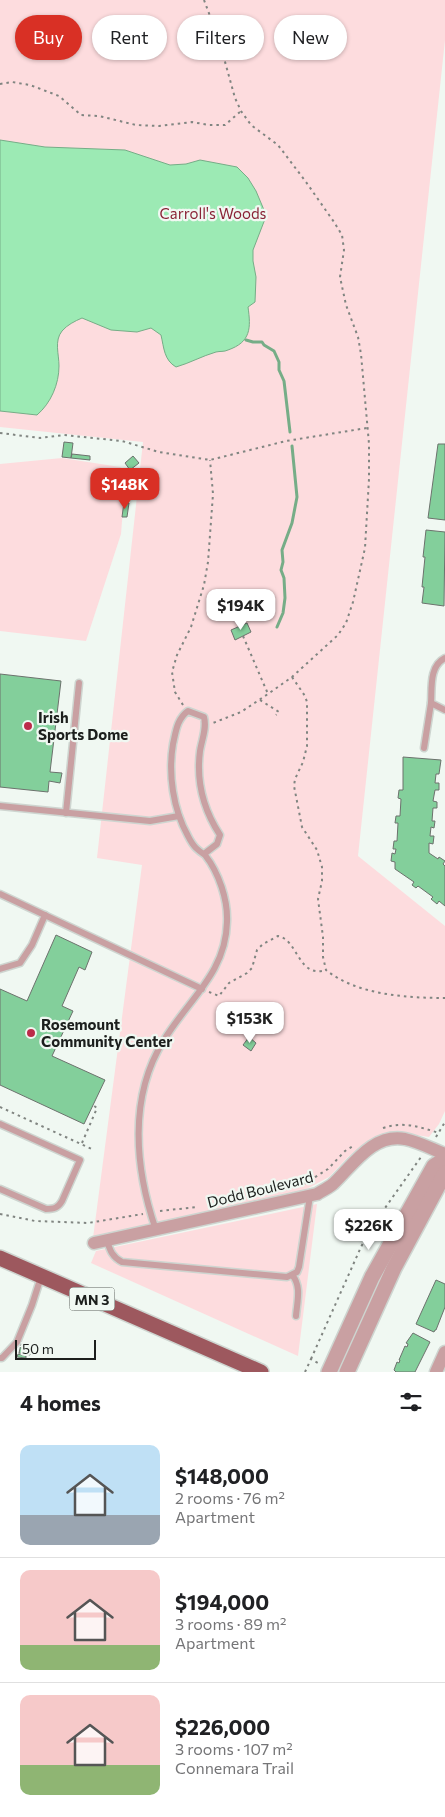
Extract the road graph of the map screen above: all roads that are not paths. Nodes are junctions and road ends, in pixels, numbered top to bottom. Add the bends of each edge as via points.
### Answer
1 (445, 658) edge
2 (78, 683) dead end
3 (431, 703) junction
4 (445, 710) edge
5 (424, 748) dead end
6 (0, 806) edge
7 (66, 813) junction
8 (179, 816) junction
9 (204, 854) junction
10 (0, 894) edge
11 (46, 915) junction
12 (0, 969) edge
13 (202, 989) junction
14 (0, 1124) edge
15 (445, 1154) edge
16 (445, 1159) edge
17 (445, 1173) edge
18 (0, 1188) edge
19 (306, 1191) junction
20 (156, 1230) junction
21 (107, 1240) junction
22 (94, 1243) dead end
23 (0, 1258) edge
24 (292, 1275) junction
25 (41, 1277) junction
26 (296, 1316) dead end
27 (445, 1352) edge
28 (0, 1358) edge
29 (261, 1372) edge
30 (329, 1372) edge
31 (347, 1372) edge
32 (436, 1372) edge

1 - 3 lane via 434,668
2 - 7 lane
3 - 4 lane
3 - 5 lane
6 - 7 lane
7 - 8 lane via 150,821
8 - 9 lane via 187,836
8 - 9 lane via 172,788 173,748 180,717 188,711 204,717 206,726 199,758 199,783 204,805 220,835 217,844
9 - 13 lane via 216,874 228,916 223,954
10 - 11 lane
11 - 12 lane via 20,963
11 - 13 lane
13 - 20 lane via 164,1040 151,1065 143,1092 138,1126 139,1150
14 - 18 lane via 80,1160 62,1201 53,1209 46,1209
15 - 19 street, Dodd Boulevard via 403,1139 390,1139 361,1155 332,1185 317,1194
16 - 30 street via 434,1166 376,1270
17 - 31 street via 394,1268
19 - 20 street, Dodd Boulevard
19 - 24 lane via 301,1260
20 - 21 street, Dodd Boulevard
21 - 22 street, Dodd Boulevard
21 - 24 lane via 112,1254 122,1262 281,1277
23 - 25 main road, MN 3
24 - 26 lane via 298,1286
25 - 28 lane via 17,1342
25 - 29 main road, MN 3
27 - 32 street

